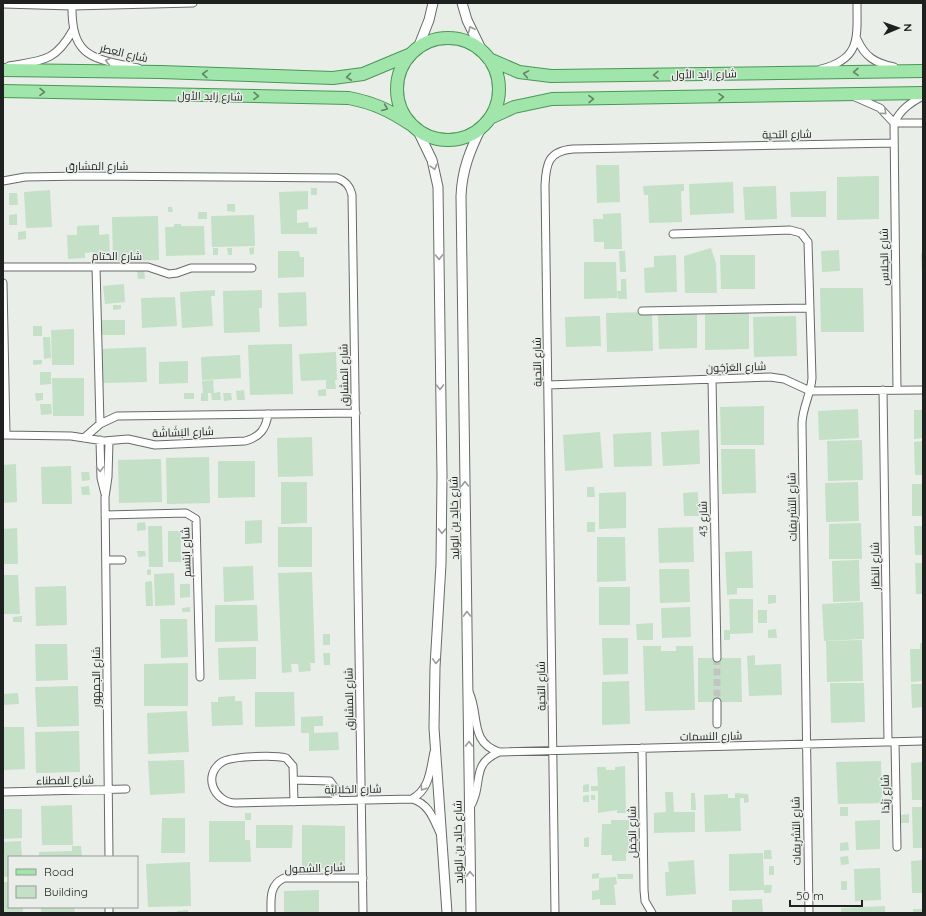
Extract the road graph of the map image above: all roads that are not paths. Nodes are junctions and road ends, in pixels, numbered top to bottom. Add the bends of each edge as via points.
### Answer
1 (193, 3) edge
2 (433, 3) edge
3 (462, 3) edge
4 (857, 3) edge
5 (3, 4) edge
6 (72, 4) edge
7 (73, 30) junction
8 (857, 39) junction
9 (415, 51) junction
10 (486, 56) junction
11 (3, 66) edge
12 (3, 70) edge
13 (919, 71) edge
14 (160, 72) junction
15 (806, 72) junction
16 (3, 91) edge
17 (846, 94) junction
18 (923, 95) edge
19 (486, 122) junction
20 (894, 123) junction
21 (923, 123) edge
22 (414, 127) junction
23 (894, 143) junction
24 (3, 180) edge
25 (673, 234) dead end
26 (3, 267) edge
27 (96, 267) junction
28 (252, 268) dead end
29 (3, 283) edge
30 (810, 308) junction
31 (642, 311) dead end
32 (712, 379) junction
33 (548, 385) junction
34 (883, 390) junction
35 (897, 390) junction
36 (923, 390) edge
37 (810, 391) junction
38 (356, 413) junction
39 (268, 414) junction
40 (100, 424) junction
41 (5, 435) edge
42 (84, 438) junction
43 (100, 440) junction
44 (109, 441) junction
45 (105, 496) junction
46 (105, 515) junction
47 (106, 560) junction
48 (122, 560) dead end
49 (717, 658) tunnel mouth
50 (200, 677) dead end
51 (468, 690) junction
52 (717, 702) tunnel mouth
53 (717, 724) dead end
54 (923, 741) edge
55 (892, 742) junction
56 (806, 744) junction
57 (435, 747) junction
58 (642, 748) junction
59 (553, 750) junction
60 (499, 752) junction
61 (294, 780) junction
62 (108, 790) junction
63 (126, 790) dead end
64 (3, 792) edge
65 (412, 799) junction
66 (362, 800) junction
67 (336, 801) junction
68 (294, 802) junction
69 (469, 810) junction
70 (442, 839) junction
71 (897, 847) dead end
72 (109, 856) edge
73 (363, 878) junction
74 (271, 913) edge
75 (363, 913) edge
76 (447, 913) edge
77 (470, 913) edge
78 (556, 913) edge
79 (652, 913) edge
80 (809, 913) edge

1 - 6 street
2 - 9 street via 429,20
10 -> 3 street via 467,20
4 - 8 street
5 - 6 street
6 - 7 street, شارع العِطر
7 - 11 street via 62,48 48,58
14 -> 7 street, شارع العِطر via 94,58 81,47
8 - 13 street via 865,54 874,62
8 - 15 street via 854,49 843,60 831,66
9 - 10 main road via 440,39 452,38 474,45
9 -> 14 main road, شارع زايد الأول via 363,74 333,78
9 - 22 main road via 404,64 397,88 398,101 403,113
15 -> 10 main road, شارع زايد الأول via 551,76 519,72
10 - 19 main road via 495,70 498,88 496,106
12 - 14 main road, شارع زايد الأول
13 -> 15 main road, شارع زايد الأول
16 -> 22 main road, شارع زايد الأول via 349,98 383,107
17 - 18 main road, شارع زايد الأول
19 -> 17 main road, شارع زايد الأول via 520,105 552,99
17 -> 20 street via 871,103 888,115
18 - 20 street via 908,104
19 - 22 main road via 473,133 451,140 440,140
51 -> 19 street, شارع خالِد بن الوليد via 461,196 463,171 467,159
20 - 21 street
20 - 23 street, شارع الجلاس
22 -> 57 street, شارع خالِد بن الوليد via 432,160 438,187 442,506
23 - 33 street, شارع التحية via 573,149 556,153 549,162 545,178
23 - 35 street, شارع الجلاس
24 - 38 street, شارع المشارق via 77,176 343,180 351,188 352,195
25 - 30 street, شارع التشريفات via 799,231 806,238 809,247
26 - 27 street, شارع الختام
27 - 28 street, شارع الختام via 151,267 169,274 191,268
27 - 40 street
29 - 41 street
30 - 31 street
30 - 37 street, شارع التشريفات
32 - 33 street, شارع العَرْجُون
32 - 37 street, شارع العَرْجُون via 776,377
32 - 49 street, شارع 43
33 - 59 street, شارع التحية
34 - 35 street, شارع العَرْجُون
34 - 37 street, شارع العَرْجُون
34 - 55 street, شارع النظار
35 - 36 street, شارع العَرْجُون
37 - 56 street, شارع التشريفات via 802,424
38 - 39 street, شارع البَشَاشَة
38 - 66 street, شارع المشارق
39 - 40 street, شارع البَشَاشَة via 116,416
39 - 44 street, شارع البَشَاشَة via 261,433 245,441 155,445 128,439
40 - 42 street, شارع البَشَاشَة
41 - 42 street, شارع البَشَاشَة
42 - 43 street, شارع البَشَاشَة
43 - 44 street, شارع البَشَاشَة
43 -> 45 street, شارع الجمهور via 101,478
44 - 45 street, شارع الجمهور
45 - 46 street, شارع الجمهور
46 - 47 street, شارع الجمهور
46 - 50 street, شارع ابتسم via 186,513 196,519
47 - 48 street
47 - 62 street, شارع الجمهور
51 - 60 street via 482,740
69 -> 51 street, شارع خالِد بن الوليد
52 - 53 street
54 - 55 street, شارع النسمات
55 - 56 street, شارع النسمات
55 - 71 street, شارع رَبْدَا
56 - 58 street, شارع النسمات
56 - 80 street, شارع التشريفات
57 -> 65 street via 426,787
57 - 70 street, شارع خالِد بن الوليد
58 - 59 street, شارع النسمات
58 - 79 street, شارع الجَمَل via 644,890 645,901
59 - 60 street, شارع النسمات
59 - 78 street, شارع التحية
60 - 69 street via 486,758 481,766 476,795
61 - 67 street via 330,781 335,788
61 - 68 street, شارع الحَلالِيَّة
61 - 68 street, شارع الحَلالِيَّة via 291,763 282,757 227,759 218,764 211,779 216,794 229,803
62 - 63 street, شارع الفطناء
62 - 64 street, شارع الفطناء
62 - 72 street, شارع الجمهور
65 - 66 street, شارع الحَلالِيَّة
65 - 70 street via 422,803 428,810
66 - 67 street, شارع الحَلالِيَّة
66 - 73 street, شارع المشارق
67 - 68 street, شارع الحَلالِيَّة
77 -> 69 street, شارع خالِد بن الوليد
70 - 76 street, شارع خالِد بن الوليد
73 - 74 street, شارع الشمول via 284,878 272,889
73 - 75 street, شارع المشارق

